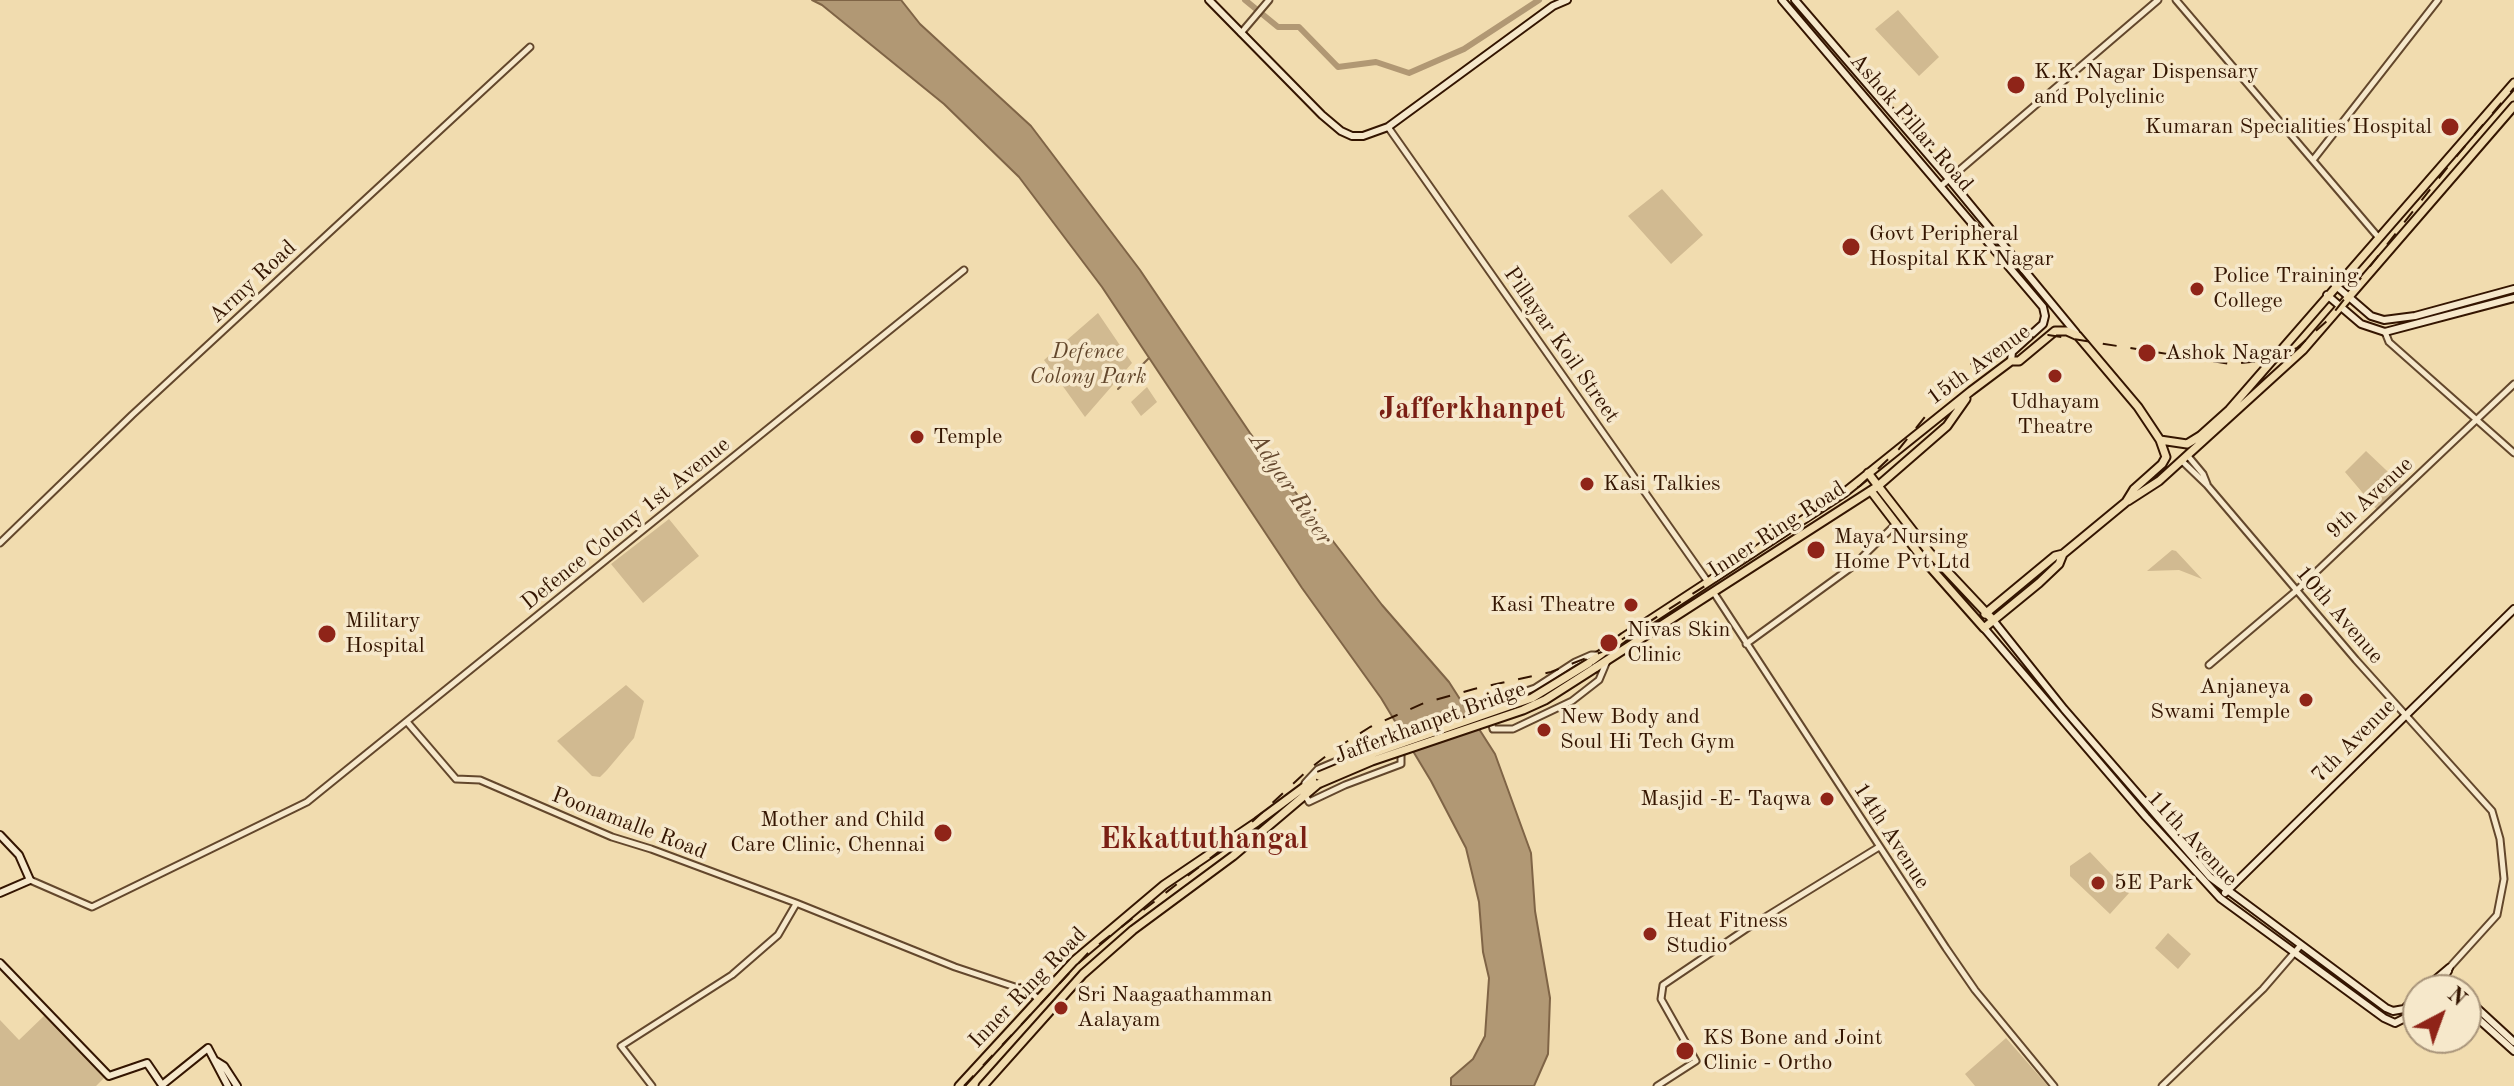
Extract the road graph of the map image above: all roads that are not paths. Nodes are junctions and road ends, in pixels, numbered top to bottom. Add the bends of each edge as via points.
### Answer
1 (1209, 0) edge
2 (1269, 0) edge
3 (1567, 0) edge
4 (1782, 0) edge
5 (1795, 0) edge
6 (2158, 0) edge
7 (2176, 0) edge
8 (2438, 0) edge
9 (1244, 35) junction
10 (530, 47) dead end
11 (2514, 83) edge
12 (2514, 106) edge
13 (1388, 127) junction
14 (2313, 160) junction
15 (1949, 179) junction
16 (1941, 186) junction
17 (2379, 238) junction
18 (2013, 257) junction
19 (2006, 263) junction
20 (964, 270) dead end
21 (2335, 285) junction
22 (2514, 289) edge
23 (2327, 295) junction
24 (2348, 297) junction
25 (2514, 298) edge
26 (2340, 306) junction
27 (2385, 332) junction
28 (2078, 336) junction
29 (2011, 361) junction
30 (2514, 384) edge
31 (1971, 391) junction
32 (2477, 420) junction
33 (2160, 440) junction
34 (2514, 453) edge
35 (2185, 459) junction
36 (1868, 473) junction
37 (1875, 488) junction
38 (2126, 502) junction
39 (1896, 524) junction
40 (0, 543) edge
41 (1930, 553) junction
42 (2063, 554) junction
43 (1923, 559) junction
44 (1708, 582) junction
45 (2296, 591) junction
46 (1714, 593) junction
47 (2514, 609) edge
48 (1987, 613) junction
49 (1998, 620) junction
50 (1977, 621) junction
51 (1984, 628) junction
52 (1746, 644) junction
53 (1604, 658) junction
54 (2209, 665) dead end
55 (1592, 666) joint
56 (2405, 715) junction
57 (408, 723) junction
58 (1318, 780) joint
59 (1303, 791) junction
60 (0, 835) edge
61 (1879, 847) junction
62 (30, 880) junction
63 (2227, 892) junction
64 (0, 893) edge
65 (2220, 898) junction
66 (796, 903) junction
67 (2301, 945) junction
68 (2294, 954) junction
69 (0, 963) edge
70 (2449, 968) joint
71 (2444, 974) edge
72 (1037, 998) junction
73 (2402, 1009) edge
74 (2482, 1013) edge
75 (2402, 1020) edge
76 (2482, 1022) edge
77 (2514, 1042) edge
78 (2514, 1051) edge
79 (216, 1061) junction
80 (228, 1086) edge
81 (237, 1086) edge
82 (652, 1086) edge
83 (959, 1086) edge
84 (983, 1086) edge
85 (1657, 1086) edge
86 (2054, 1086) edge
87 (2162, 1086) edge

1 - 9 main road
2 - 9 street
3 - 13 main road
4 - 16 main road, Ashok Pillar Road
5 - 15 main road, Ashok Pillar Road
6 - 15 street
7 - 14 street
8 - 14 street
9 - 13 main road via 1341,131 1363,136
10 - 40 street, Army Road via 123,422
11 - 17 main road
12 - 24 main road
13 - 44 street, Pillayar Koil Street
14 - 17 street
15 - 16 street
15 - 18 main road, Ashok Pillar Road
16 - 19 main road, Ashok Pillar Road
17 - 21 main road
18 - 19 main road
18 - 28 main road, Ashok Pillar Road
19 - 29 main road, Ashok Pillar Road via 2045,316 2012,352
20 - 57 street, Defence Colony 1st Avenue
21 - 23 main road
21 - 24 main road
22 - 24 main road via 2384,320
23 - 26 main road
23 - 33 main road via 2200,436 2187,444
24 - 26 main road
25 - 27 main road
26 - 27 main road via 2361,324
26 - 35 main road via 2303,350
27 - 32 street via 2389,342
28 - 29 main road, 15th Avenue via 2055,331 2019,361
28 - 33 main road
29 - 31 main road, 15th Avenue
30 - 32 street, 9th Avenue
31 - 36 main road, 15th Avenue
31 - 37 main road via 1947,426
32 - 34 street
32 - 45 street, 9th Avenue
33 - 38 main road via 2166,457
35 - 38 main road
35 - 45 street, 10th Avenue via 2203,474
36 - 37 main road
36 - 44 main road, Inner Ring Road
37 - 39 main road, 11th Avenue
37 - 41 main road, Inner Ring Road
37 - 46 main road, Inner Ring Road
38 - 42 main road
39 - 43 main road, 11th Avenue
39 - 52 street via 1853,566
41 - 43 main road
41 - 48 main road, Inner Ring Road
42 - 48 main road
42 - 49 main road via 2059,564
43 - 50 main road, 11th Avenue
44 - 53 main road, Inner Ring Road via 1624,637
45 - 54 street, 9th Avenue
45 - 56 street, 10th Avenue
46 - 52 street, 14th Avenue
46 - 53 main road, Inner Ring Road
47 - 56 main road, 7th Avenue
48 - 49 main road, Inner Ring Road
48 - 50 main road
49 - 51 main road
49 - 63 main road, 11th Avenue via 2064,709
50 - 51 main road, 11th Avenue
51 - 65 main road, 11th Avenue
52 - 61 street, 14th Avenue
53 - 53 street via 1591,655 1535,688 1491,703 1487,706 1493,729 1513,729 1572,701 1599,680
53 - 55 main road, Inner Ring Road
55 - 58 main road, Jafferkhanpet Bridge, bridge via 1532,698 1355,760
56 - 63 main road, 7th Avenue
56 - 70 street, 10th Avenue via 2492,811 2500,839 2504,879 2497,915
57 - 62 street, Defence Colony 1st Avenue via 307,802 92,907
57 - 66 street, Poonamalle Road via 456,779 480,780 612,837
58 - 59 main road, Inner Ring Road
59 - 59 street via 1309,802 1401,764 1401,752 1392,739 1375,745 1318,769
59 - 72 main road, Inner Ring Road via 1164,885
59 - 84 main road, Inner Ring Road via 1233,856 1083,974
60 - 62 main road via 19,855
61 - 85 street via 1663,985 1661,999 1696,1061
61 - 86 street, 14th Avenue via 1975,990
62 - 64 main road
63 - 65 main road, 7th Avenue
63 - 67 main road, 11th Avenue
65 - 68 main road, 11th Avenue
66 - 72 street, Poonamalle Road
66 - 82 street via 778,935 732,975 621,1046
67 - 68 street
67 - 73 main road, 11th Avenue via 2386,1008
68 - 75 main road, 11th Avenue via 2395,1023
68 - 87 street
69 - 79 main road via 109,1076 147,1063 162,1085 208,1048
70 - 71 main road
72 - 83 main road, Inner Ring Road
74 - 77 main road
76 - 78 main road
79 - 80 main road
79 - 81 main road

